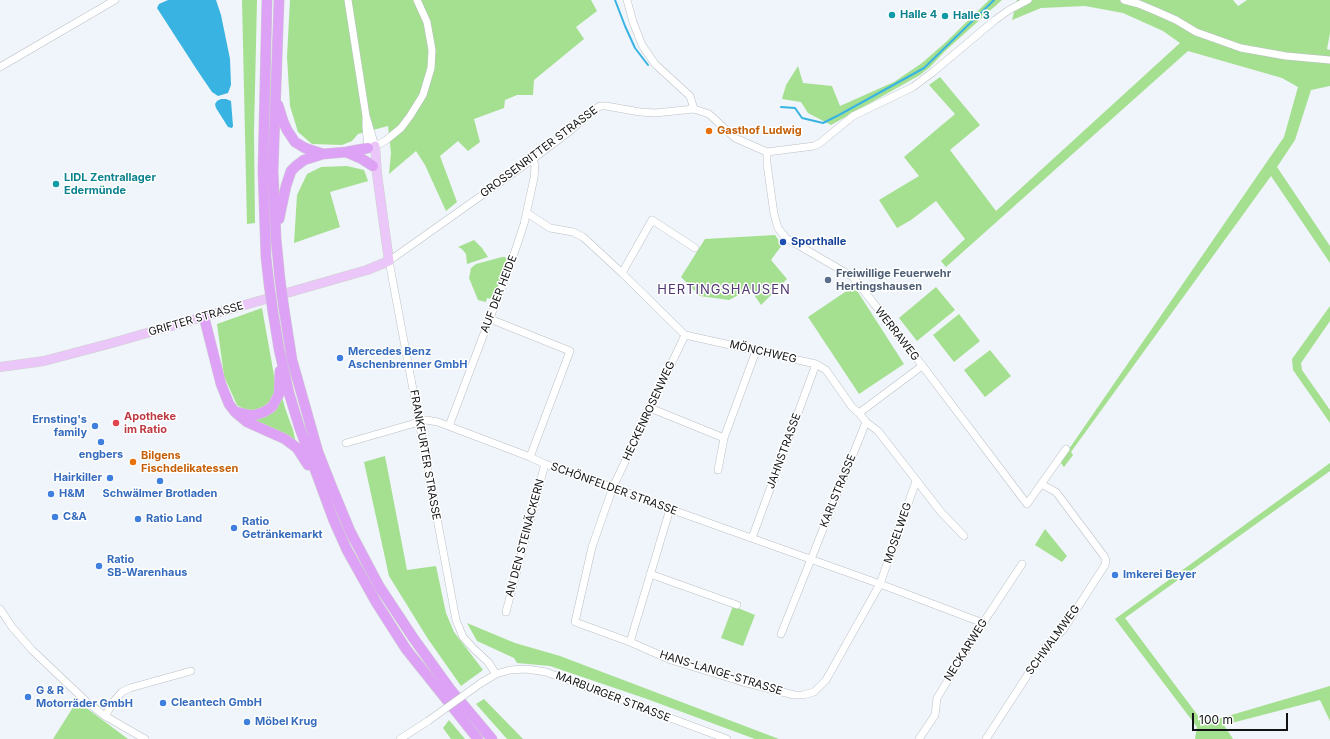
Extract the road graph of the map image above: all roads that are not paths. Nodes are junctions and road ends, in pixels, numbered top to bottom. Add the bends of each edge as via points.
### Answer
1 (115, 0) edge
2 (268, 0) edge
3 (279, 0) edge
4 (348, 0) edge
5 (417, 0) edge
6 (627, 0) edge
7 (1028, 0) edge
8 (1124, 0) edge
9 (1330, 60) edge
10 (0, 67) edge
11 (276, 88) junction
12 (694, 109) junction
13 (371, 147) junction
14 (346, 152) junction
15 (767, 152) junction
16 (323, 154) junction
17 (533, 159) junction
18 (375, 170) junction
19 (527, 213) junction
20 (276, 239) junction
21 (695, 248) dead end
22 (389, 261) junction
23 (622, 273) junction
24 (204, 317) junction
25 (490, 319) junction
26 (685, 335) junction
27 (279, 350) junction
28 (756, 351) junction
29 (816, 364) junction
30 (922, 366) junction
31 (0, 367) edge
32 (650, 408) junction
33 (235, 412) junction
34 (859, 413) junction
35 (419, 422) junction
36 (866, 422) junction
37 (449, 426) junction
38 (724, 438) junction
39 (346, 443) dead end
40 (1066, 449) dead end
41 (530, 457) junction
42 (544, 464) junction
43 (718, 470) dead end
44 (916, 481) junction
45 (1041, 484) junction
46 (613, 487) junction
47 (322, 492) junction
48 (670, 509) junction
49 (964, 536) dead end
50 (752, 538) junction
51 (810, 559) junction
52 (1022, 564) dead end
53 (650, 574) junction
54 (880, 584) junction
55 (737, 605) dead end
56 (0, 610) edge
57 (506, 612) dead end
58 (983, 623) junction
59 (781, 634) dead end
60 (630, 642) junction
61 (191, 671) dead end
62 (496, 674) junction
63 (105, 716) junction
64 (145, 739) edge
65 (400, 739) edge
66 (478, 739) edge
67 (492, 739) edge
68 (727, 739) edge
69 (919, 739) edge
70 (986, 739) edge

1 - 10 street
2 - 27 highway, bridge via 263,172 266,256
3 - 11 highway
4 - 13 street
5 - 13 street via 427,22 431,41 429,78 423,95 406,122 391,137
6 - 12 street via 642,45 655,64 690,96
7 - 15 street via 995,20 913,87 853,116 820,143
8 - 9 street via 1158,12 1196,32 1241,48
11 - 16 highway via 280,111 291,137 305,148
11 - 20 highway via 273,171
12 - 15 street, GROSSENRITTER STRASSE via 709,114 735,138
12 - 17 street, GROSSENRITTER STRASSE via 655,113 600,106
13 - 14 highway
13 - 18 main road, FRANKFURTER STRASSE
14 - 16 highway
14 - 18 highway via 362,159
15 - 30 street, WERRAWEG via 778,228 786,238 853,277
16 - 20 highway via 304,160 292,171 286,186
17 - 19 street, AUF DER HEIDE via 534,178
17 - 22 street, GROSSENRITTER STRASSE
18 - 22 main road, FRANKFURTER STRASSE
19 - 23 street via 550,228 573,232 583,237
19 - 25 street, AUF DER HEIDE via 514,257
20 - 67 highway, bridge via 292,360 318,452 350,531 379,586 414,639 450,689
21 - 23 street via 652,220
22 - 24 main road, GRIFTER STRASSE via 367,270
22 - 35 street, FRANKFURTER STRASSE
23 - 26 street
24 - 31 main road, GRIFTER STRASSE via 44,361
24 - 33 highway via 221,384
25 - 37 street, AUF DER HEIDE
25 - 41 street via 570,350
26 - 28 street, MÖNCHWEG
26 - 32 street, HECKENROSENWEG
27 - 33 highway via 280,387 275,402 259,414
27 - 47 highway via 289,393
28 - 29 street, MÖNCHWEG
28 - 38 street
29 - 34 street, MÖNCHWEG via 826,370
29 - 50 street, JAHNSTRASSE
30 - 34 street
30 - 45 street, WERRAWEG via 1027,504
32 - 38 street
32 - 46 street, HECKENROSENWEG
33 - 47 highway via 247,422 297,448
34 - 36 street, MÖNCHWEG
35 - 37 street, SCHÖNFELDER STRASSE via 426,420
35 - 39 street, SCHÖNFELDER STRASSE
35 - 62 street, FRANKFURTER STRASSE via 456,620 464,637
36 - 44 street, MÖNCHWEG via 878,431
36 - 51 street, KARLSTRASSE
37 - 41 street, SCHÖNFELDER STRASSE
38 - 43 street
40 - 45 street, WERRAWEG
41 - 42 street, SCHÖNFELDER STRASSE
42 - 46 street, SCHÖNFELDER STRASSE
42 - 57 street, AN DEN STEINÄCKERN
44 - 49 street, MÖNCHWEG
44 - 54 street, MOSELWEG
45 - 70 street, SCHWALMWEG via 1056,492 1104,556 1105,565 1062,630 1047,645
46 - 48 street, SCHÖNFELDER STRASSE
46 - 60 street, HANS-LANGE-STRASSE via 592,547 574,622
47 - 66 highway via 348,550 376,602 406,649
48 - 50 street, SCHÖNFELDER STRASSE
48 - 53 street
50 - 51 street, SCHÖNFELDER STRASSE
51 - 54 street, SCHÖNFELDER STRASSE
51 - 59 street
52 - 58 street, NECKARWEG
53 - 55 street
53 - 60 street
54 - 58 street, SCHÖNFELDER STRASSE
54 - 60 street, HANS-LANGE-STRASSE via 826,680 814,692 803,695 742,682 671,660
56 - 63 street via 32,650
58 - 69 street, NECKARWEG via 937,698 935,714
61 - 63 street via 122,692
62 - 65 street, MARBURGER STRASSE, bridge
62 - 68 street, MARBURGER STRASSE via 516,669 546,672
63 - 64 street

